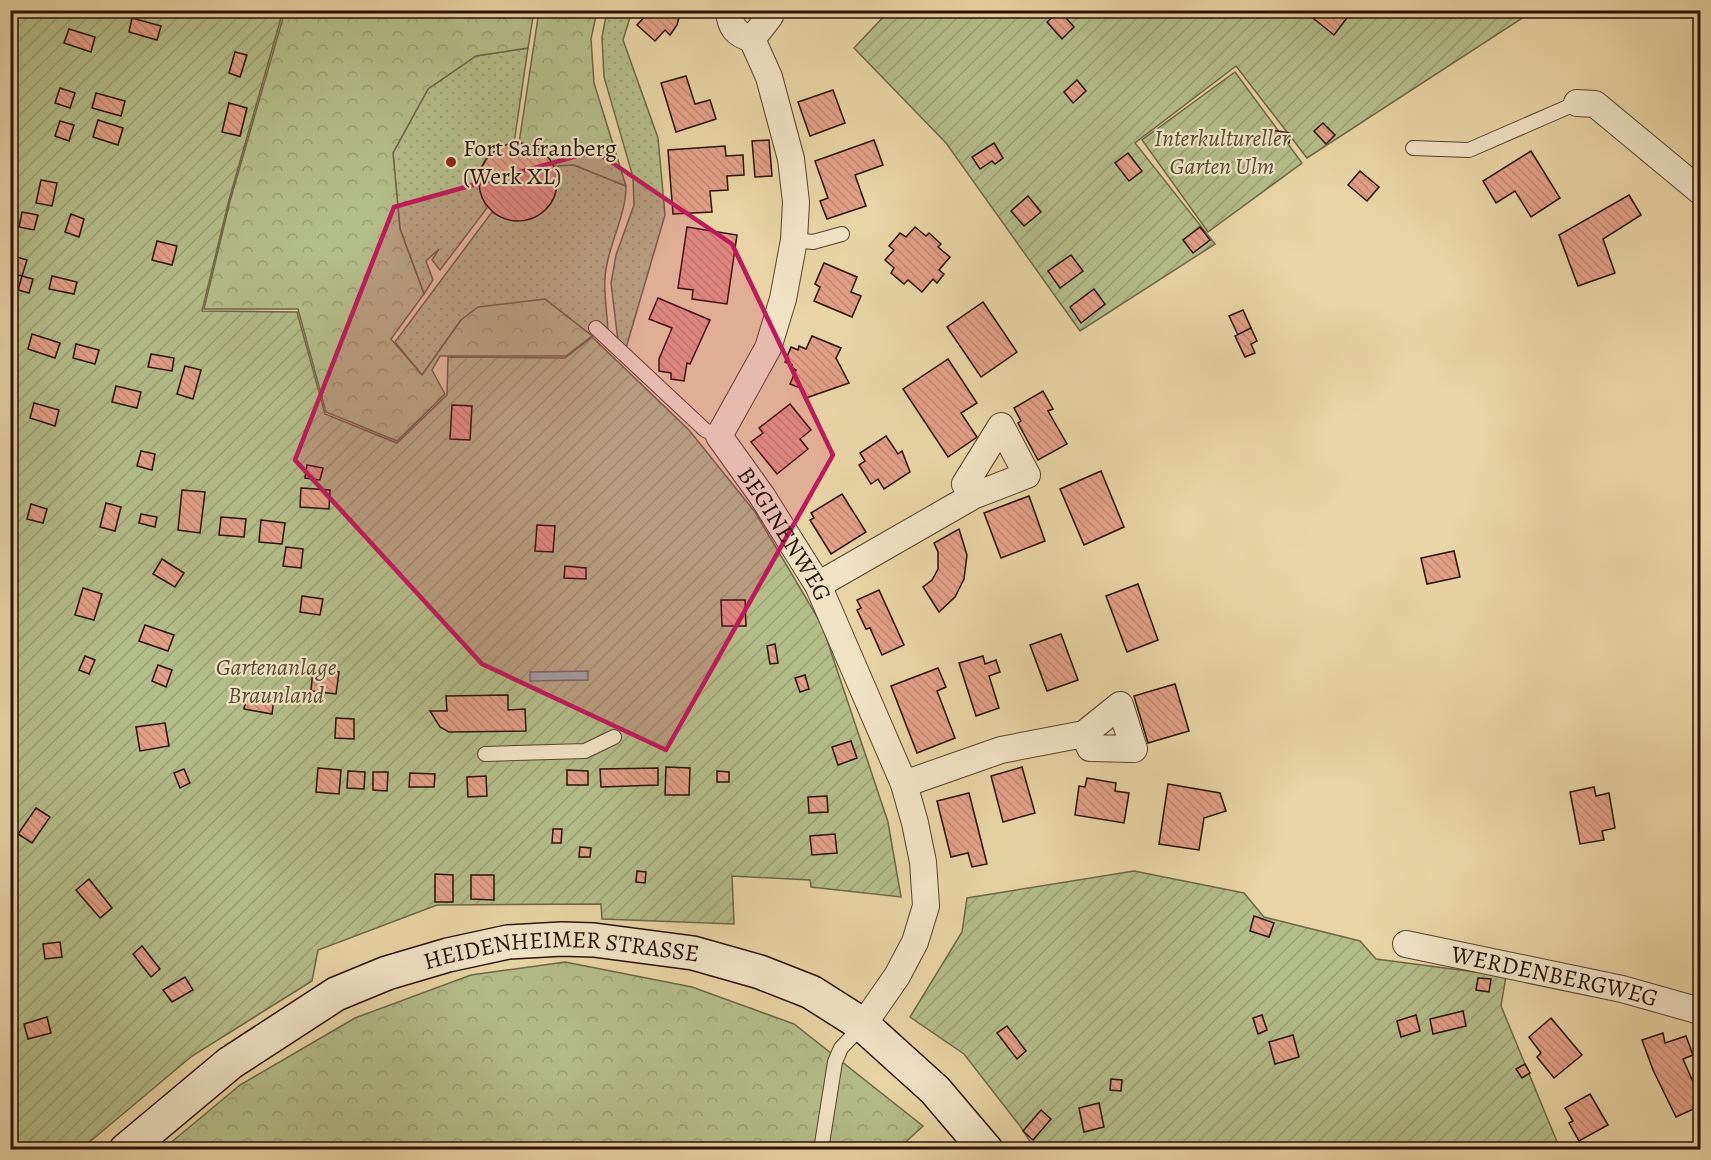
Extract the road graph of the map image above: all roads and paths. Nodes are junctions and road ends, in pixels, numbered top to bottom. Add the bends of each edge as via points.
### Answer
1 (729, 10) edge
2 (768, 10) edge
3 (752, 39) junction
4 (1577, 103) joint
5 (1413, 148) dead end
6 (1701, 191) edge
7 (842, 234) dead end
8 (794, 240) junction
9 (596, 328) dead end
10 (719, 436) junction
11 (973, 496) dead end
12 (818, 585) junction
13 (1084, 734) dead end
14 (614, 737) dead end
15 (485, 754) dead end
16 (904, 784) junction
17 (1406, 944) dead end
18 (1701, 1011) edge
19 (863, 1025) junction
20 (126, 1149) edge
21 (821, 1149) edge
22 (987, 1149) edge

1 - 3 street via 730,24 739,35
2 - 3 street via 770,16
3 - 8 street via 769,77 791,159 796,202
4 - 5 lane via 1469,150
4 - 6 street via 1594,104
7 - 8 lane via 813,242
8 - 10 street via 783,299 768,348
9 - 10 lane via 705,430
10 - 12 street, BEGINENWEG
11 - 12 street
12 - 16 street, BEGINENWEG
13 - 16 street via 1001,750
14 - 15 lane via 585,752
16 - 19 street, BEGINENWEG via 923,862 926,906 915,942 897,976
17 - 18 street, WERDENBERGWEG via 1622,989
19 - 20 main road, HEIDENHEIMER STRASSE via 811,992 693,953 583,940 508,942 387,973 336,994 230,1063
19 - 21 lane via 841,1048 835,1062
19 - 22 main road, HEIDENHEIMER STRASSE via 935,1090

